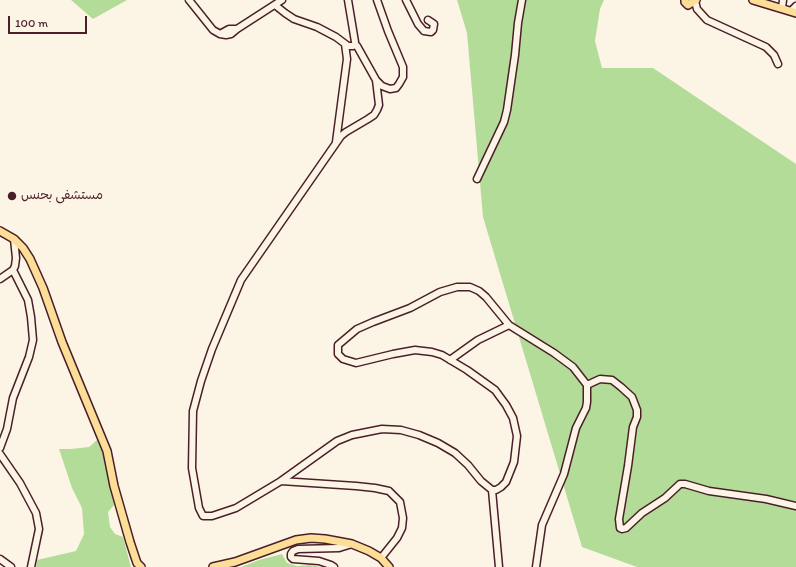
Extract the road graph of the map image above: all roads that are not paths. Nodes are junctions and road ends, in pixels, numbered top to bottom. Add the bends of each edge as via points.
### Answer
1 (189, 0) edge
2 (282, 0) edge
3 (348, 0) edge
4 (377, 0) edge
5 (406, 0) edge
6 (522, 0) edge
7 (685, 0) edge
8 (695, 0) edge
9 (753, 0) edge
10 (783, 0) edge
11 (275, 5) junction
12 (782, 8) junction
13 (794, 10) edge
14 (428, 20) dead end
15 (345, 44) junction
16 (355, 45) junction
17 (778, 64) dead end
18 (376, 80) junction
19 (336, 144) junction
20 (477, 179) dead end
21 (0, 231) edge
22 (14, 239) junction
23 (13, 270) junction
24 (0, 279) edge
25 (509, 325) junction
26 (450, 360) junction
27 (588, 385) junction
28 (0, 448) edge
29 (0, 454) edge
30 (281, 481) junction
31 (492, 490) junction
32 (796, 506) edge
33 (352, 544) junction
34 (381, 558) junction
35 (0, 559) edge
36 (11, 567) edge
37 (31, 567) edge
38 (141, 567) edge
39 (213, 567) edge
40 (334, 567) edge
41 (389, 567) edge
42 (498, 567) edge
43 (536, 567) edge

1 - 11 street via 212,30 220,34 229,29 236,29
2 - 11 street
3 - 16 street
4 - 18 street via 403,67 403,73 396,88 385,88
5 - 14 street via 418,24 424,31 430,32 434,24
6 - 20 street via 504,122
7 - 8 main road via 688,5
8 - 17 street via 697,9 707,20 766,47
9 - 12 main road
10 - 12 street
11 - 15 street via 294,19 317,27
12 - 13 main road
15 - 16 street
15 - 19 street via 347,59
16 - 18 street
18 - 19 street via 379,104 377,110 368,119 346,132
19 - 30 street via 241,280 200,381 193,411 192,468 199,508 203,516 212,516 236,508
21 - 22 main road
22 - 23 street via 16,258
22 - 38 main road via 30,259 43,288 62,342 102,438 130,542
23 - 24 street
23 - 28 street via 28,300 33,340 13,398
25 - 26 street via 478,340
25 - 26 street via 479,291 470,287 458,287 440,292 410,308 357,329 338,345 337,349 339,357 356,363 415,350 432,352
25 - 27 street via 573,367
26 - 31 street via 495,390 513,418 517,436 514,462 506,482
27 - 32 street via 600,379 612,380 632,397 637,410 618,524 620,528 626,528 680,484
27 - 43 street via 586,408 576,428 564,474 542,525
29 - 37 street via 20,484 37,517 39,529
30 - 31 street via 344,437 372,430 393,429 419,435 449,449
30 - 34 street via 389,491 400,502 402,528
31 - 42 street
33 - 34 main road
33 - 39 main road via 325,539 296,540 235,562
33 - 40 street via 339,548 298,550 291,554 293,559 319,561
34 - 41 main road
35 - 36 street

